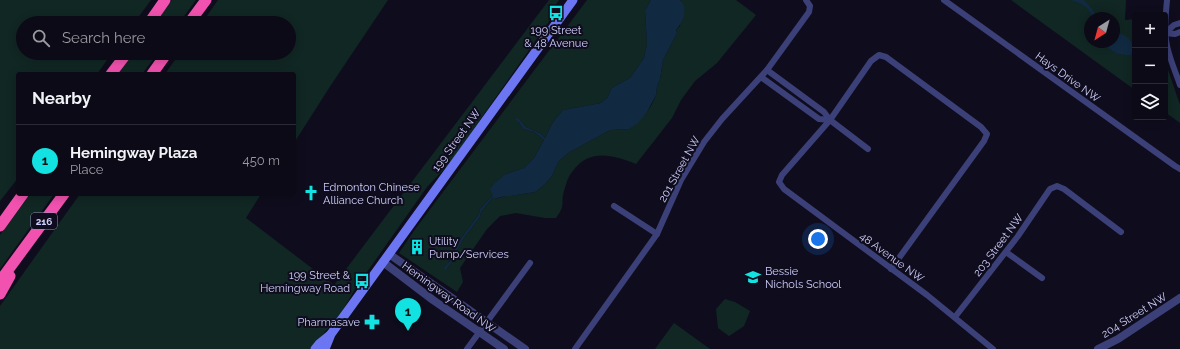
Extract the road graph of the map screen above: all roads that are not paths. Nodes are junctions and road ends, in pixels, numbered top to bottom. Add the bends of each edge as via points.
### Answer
1 (166, 0) edge
2 (206, 0) edge
3 (573, 0) edge
4 (806, 0) edge
5 (944, 0) edge
6 (1167, 0) edge
7 (1166, 12) edge
8 (154, 16) edge
9 (194, 16) edge
10 (1180, 23) edge
11 (1168, 30) edge
12 (1180, 32) edge
13 (1168, 33) edge
14 (1167, 48) edge
15 (122, 60) edge
16 (162, 60) edge
17 (767, 70) junction
18 (113, 72) edge
19 (153, 72) edge
20 (761, 77) junction
21 (1180, 85) edge
22 (830, 120) junction
23 (868, 149) dead end
24 (1180, 169) edge
25 (21, 196) edge
26 (22, 196) edge
27 (63, 196) edge
28 (614, 206) dead end
29 (0, 215) edge
30 (0, 226) edge
31 (1121, 232) dead end
32 (657, 234) junction
33 (25, 247) junction
34 (1006, 252) junction
35 (389, 254) junction
36 (383, 262) junction
37 (530, 263) dead end
38 (891, 269) junction
39 (1042, 278) dead end
40 (0, 281) edge
41 (0, 294) edge
42 (1180, 298) edge
43 (956, 317) junction
44 (487, 322) junction
45 (479, 333) junction
46 (331, 334) junction
47 (315, 349) edge
48 (325, 349) edge
49 (468, 349) edge
50 (504, 349) edge
51 (524, 349) edge
52 (575, 349) edge
53 (993, 349) edge
54 (1098, 349) edge

1 - 8 highway
2 - 9 highway
3 - 35 main road, 199 Street NW
4 - 17 street, 201 Street NW via 810,6 809,12
5 - 24 street, Hays Drive NW
6 - 7 street
10 - 11 street
12 - 13 street
14 - 21 street
15 - 18 highway
16 - 19 highway
17 - 20 street, 201 Street NW
17 - 22 street via 824,112
20 - 22 street via 819,119
20 - 32 street, 201 Street NW via 722,119 695,155
22 - 23 street
22 - 38 street, 48 Avenue NW via 786,170 779,182 784,189
22 - 38 street via 871,62 879,56 886,57 987,134
25 - 29 highway
26 - 30 highway
27 - 33 highway, 216
28 - 32 street
31 - 34 street, 203 Street NW via 1057,186 1050,189
32 - 52 street, 201 Street NW
33 - 40 highway, 216
33 - 41 highway
34 - 39 street
34 - 43 street, 203 Street NW
35 - 36 main road, 199 Street NW
35 - 44 street, Hemingway Road NW
36 - 45 street, Hemingway Road NW
36 - 46 main road, 199 Street NW
37 - 44 street
38 - 43 street, 48 Avenue NW
42 - 54 street, 204 Street NW via 1118,339
43 - 53 street, 48 Avenue NW
44 - 45 street
44 - 51 street, Hemingway Road NW
45 - 49 street
45 - 50 street, Hemingway Road NW
46 - 47 main road, 199 Street NW
46 - 48 main road, 199 Street NW

